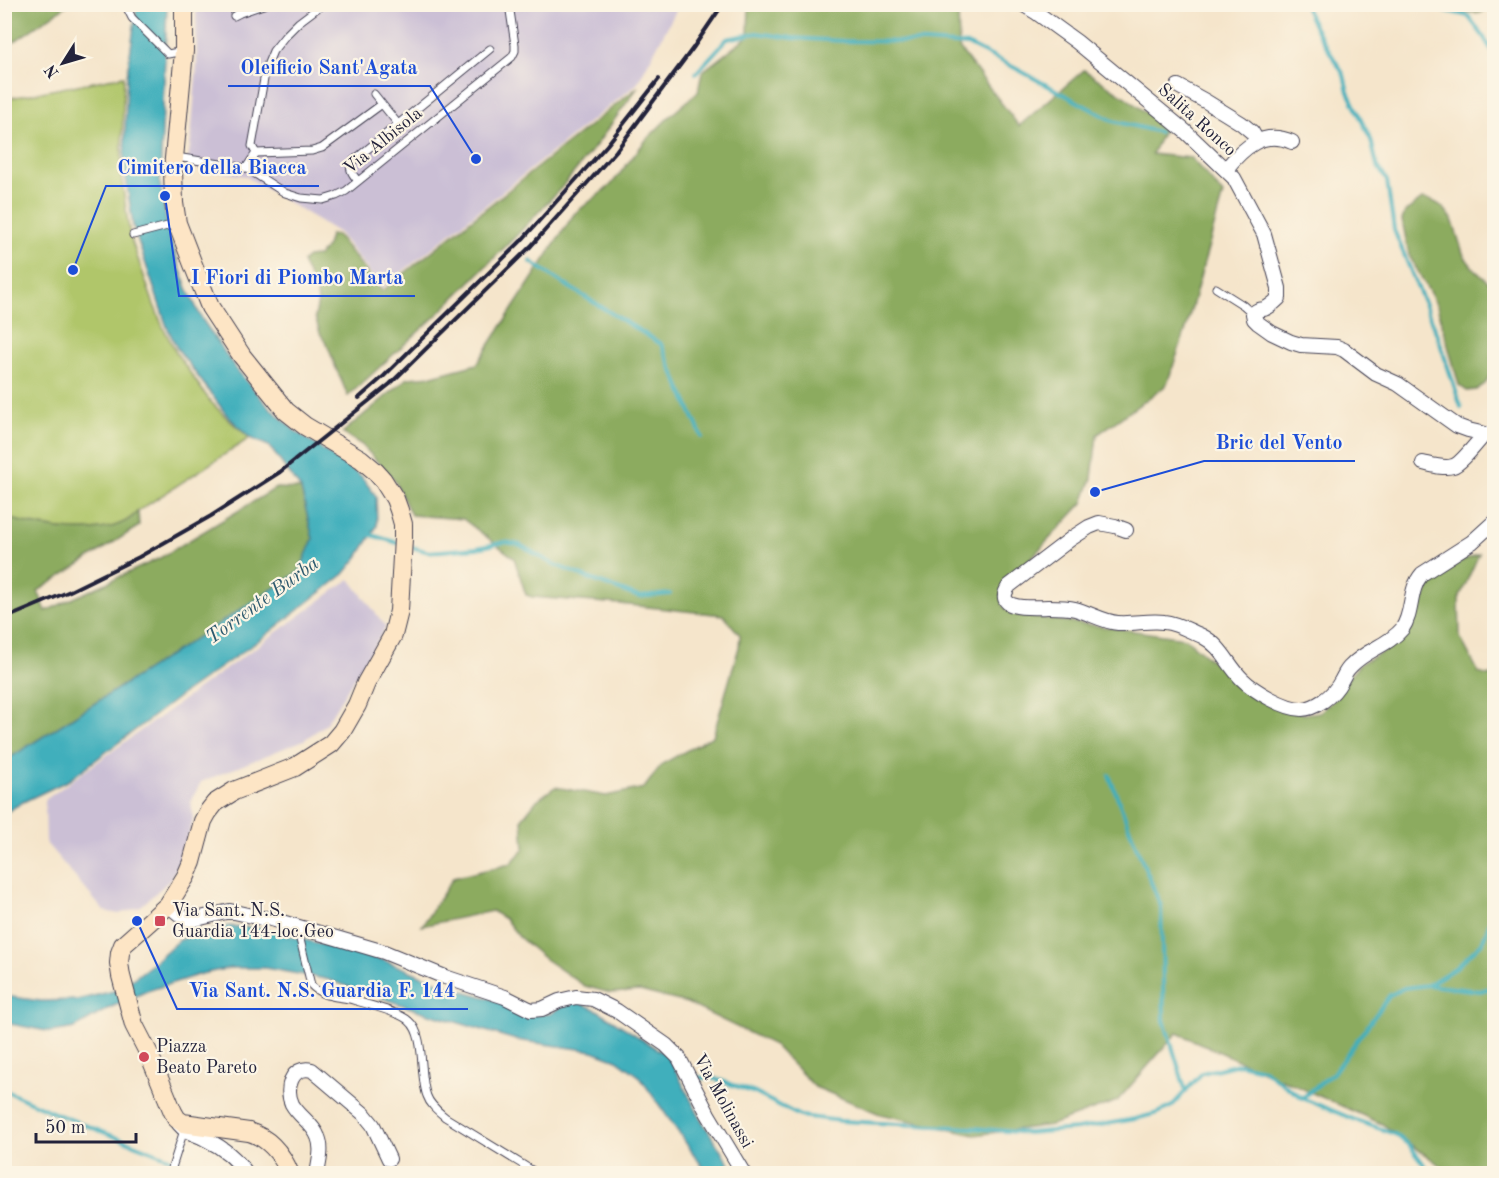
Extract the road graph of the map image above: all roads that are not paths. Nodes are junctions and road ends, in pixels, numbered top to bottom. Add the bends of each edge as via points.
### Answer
1 (125, 4) edge
2 (184, 4) edge
3 (266, 4) edge
4 (323, 4) edge
5 (508, 4) edge
6 (1022, 4) edge
7 (234, 16) dead end
8 (490, 49) dead end
9 (176, 52) junction
10 (1178, 86) dead end
11 (374, 94) dead end
12 (378, 107) dead end
13 (398, 124) junction
14 (1257, 141) junction
15 (1292, 142) dead end
16 (256, 153) junction
17 (174, 156) junction
18 (246, 168) junction
19 (1226, 169) junction
20 (358, 181) junction
21 (173, 224) junction
22 (133, 235) dead end
23 (1216, 288) dead end
24 (1253, 314) junction
25 (1490, 435) edge
26 (1423, 463) dead end
27 (1494, 522) edge
28 (1126, 530) dead end
29 (168, 905) junction
30 (298, 931) junction
31 (180, 1130) junction
32 (389, 1159) dead end
33 (171, 1170) edge
34 (247, 1173) edge
35 (290, 1173) edge
36 (317, 1173) edge
37 (538, 1173) edge
38 (744, 1173) edge

1 - 9 lane via 132,18
2 - 9 main road
3 - 7 lane
4 - 16 lane via 273,51 266,68 252,146
5 - 20 lane, Via Albisola via 515,45 512,57
6 - 19 street, Salita Ronco via 1077,42
8 - 13 lane
9 - 17 main road
10 - 14 street via 1241,123
11 - 13 lane
12 - 16 lane via 322,148
13 - 20 lane via 351,164
14 - 15 street via 1270,137
14 - 19 street
16 - 18 lane
17 - 18 lane, Via Albisola
17 - 21 main road
18 - 20 lane, Via Albisola via 285,193 313,200 336,196
19 - 24 street, Salita Ronco via 1264,234 1279,288 1277,301
21 - 22 lane
21 - 29 main road via 210,307 242,356 286,411 375,471 390,489 399,510 403,538 399,611 393,634 342,731 331,744 295,767 214,803 203,821 186,876
23 - 24 lane
24 - 25 street via 1258,323 1291,342 1341,348 1449,421
25 - 26 street via 1453,466
27 - 28 street via 1472,542 1422,574 1414,586 1402,628 1349,667 1341,683 1322,702 1302,709 1256,690 1240,677 1215,645 1171,623 1110,622 1070,608 1025,608 1008,602 1006,593 1010,586 1089,526 1099,523
29 - 30 street, Via Molinassi via 192,920 230,911 268,918
29 - 31 main road via 123,945 119,963 134,1025
30 - 37 lane via 311,985 317,992 408,1020 417,1036 425,1093 433,1107
30 - 38 street, Via Molinassi via 384,952 531,1010 576,996 617,1011 680,1058
31 - 33 lane
31 - 34 street via 226,1150
31 - 35 main road via 183,1123 258,1134 272,1145
32 - 36 street via 364,1114 306,1068 291,1078 289,1092 294,1108 318,1136

